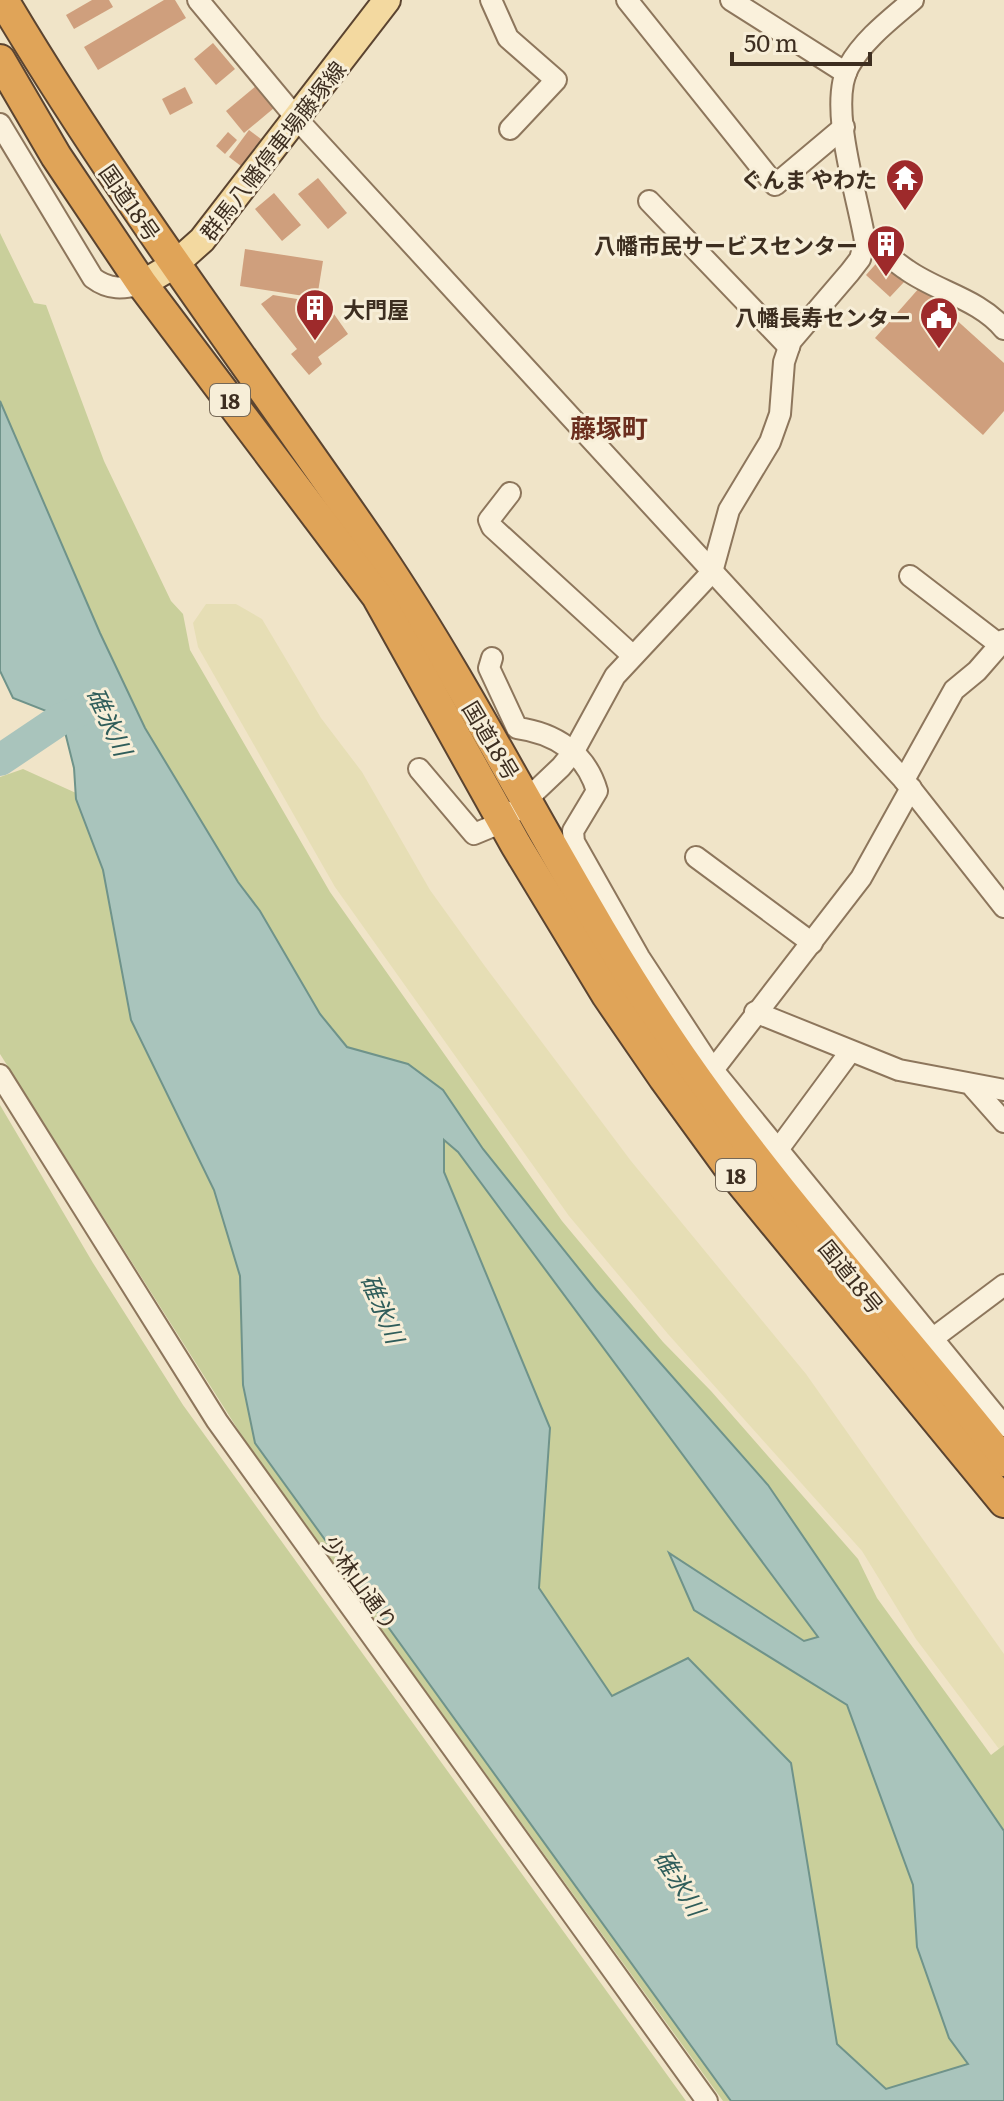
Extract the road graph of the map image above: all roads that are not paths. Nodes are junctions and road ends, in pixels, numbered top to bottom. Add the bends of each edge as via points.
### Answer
1 (3, 0) edge
2 (198, 0) edge
3 (387, 0) edge
4 (491, 0) edge
5 (611, 0) edge
6 (619, 0) edge
7 (627, 0) edge
8 (731, 0) edge
9 (913, 0) edge
10 (0, 60) edge
11 (846, 73) junction
12 (297, 119) junction
13 (0, 124) edge
14 (844, 127) junction
15 (510, 129) dead end
16 (649, 201) dead end
17 (865, 241) junction
18 (174, 265) junction
19 (142, 284) junction
20 (1004, 329) edge
21 (789, 347) junction
22 (510, 493) dead end
23 (712, 572) junction
24 (910, 576) dead end
25 (1002, 643) edge
26 (632, 655) junction
27 (492, 658) dead end
28 (574, 751) junction
29 (419, 769) dead end
30 (908, 784) junction
31 (528, 801) junction
32 (503, 822) junction
33 (696, 857) dead end
34 (1004, 907) edge
35 (812, 943) junction
36 (755, 1012) junction
37 (850, 1052) junction
38 (713, 1070) junction
39 (0, 1075) edge
40 (973, 1087) junction
41 (1004, 1090) edge
42 (1004, 1122) edge
43 (777, 1151) junction
44 (1004, 1285) edge
45 (932, 1339) junction
46 (1004, 1426) edge
47 (1004, 1461) edge
48 (1004, 1502) edge
49 (707, 2101) edge

1 - 18 highway, 国道18号 / 18
2 - 12 street
3 - 12 main road, 群馬八幡停車場藤塚線
4 - 15 street via 508,38 556,80
5 - 6 street
7 - 14 street via 775,185
8 - 11 street
9 - 11 street via 877,32
10 - 19 highway, 国道18号 / 18 via 56,156
11 - 14 street via 841,86
12 - 18 main road, 群馬八幡停車場藤塚線 via 202,240
12 - 23 street
13 - 19 street via 93,278 124,289
14 - 17 street
16 - 21 street
17 - 20 street via 907,270 990,312
17 - 21 street via 860,259
18 - 19 main road, 群馬八幡停車場藤塚線
18 - 31 highway, 国道18号 / 18 via 379,556
19 - 32 highway, 国道18号 / 18 via 377,596
21 - 23 street via 780,414 770,442 729,510
22 - 26 street via 489,520 492,527
23 - 26 street
23 - 30 street
24 - 25 street
25 - 30 street via 954,690
26 - 28 street
27 - 28 street via 489,668 517,728 542,731
28 - 31 street
28 - 38 street via 591,771 597,791 573,831 574,842 639,957
29 - 32 street via 474,834
30 - 34 street
30 - 35 street via 861,878
31 - 32 street
31 - 47 highway, 国道18号 / 18 via 681,1058 750,1152
32 - 48 highway, 国道18号 / 18 via 607,995 731,1170
33 - 35 street
35 - 36 street
36 - 37 street
36 - 38 street
37 - 40 street
37 - 43 street
38 - 43 street
39 - 49 street, 少林山通り via 217,1421
40 - 41 street
40 - 42 street
43 - 45 street
44 - 45 street
45 - 46 street

